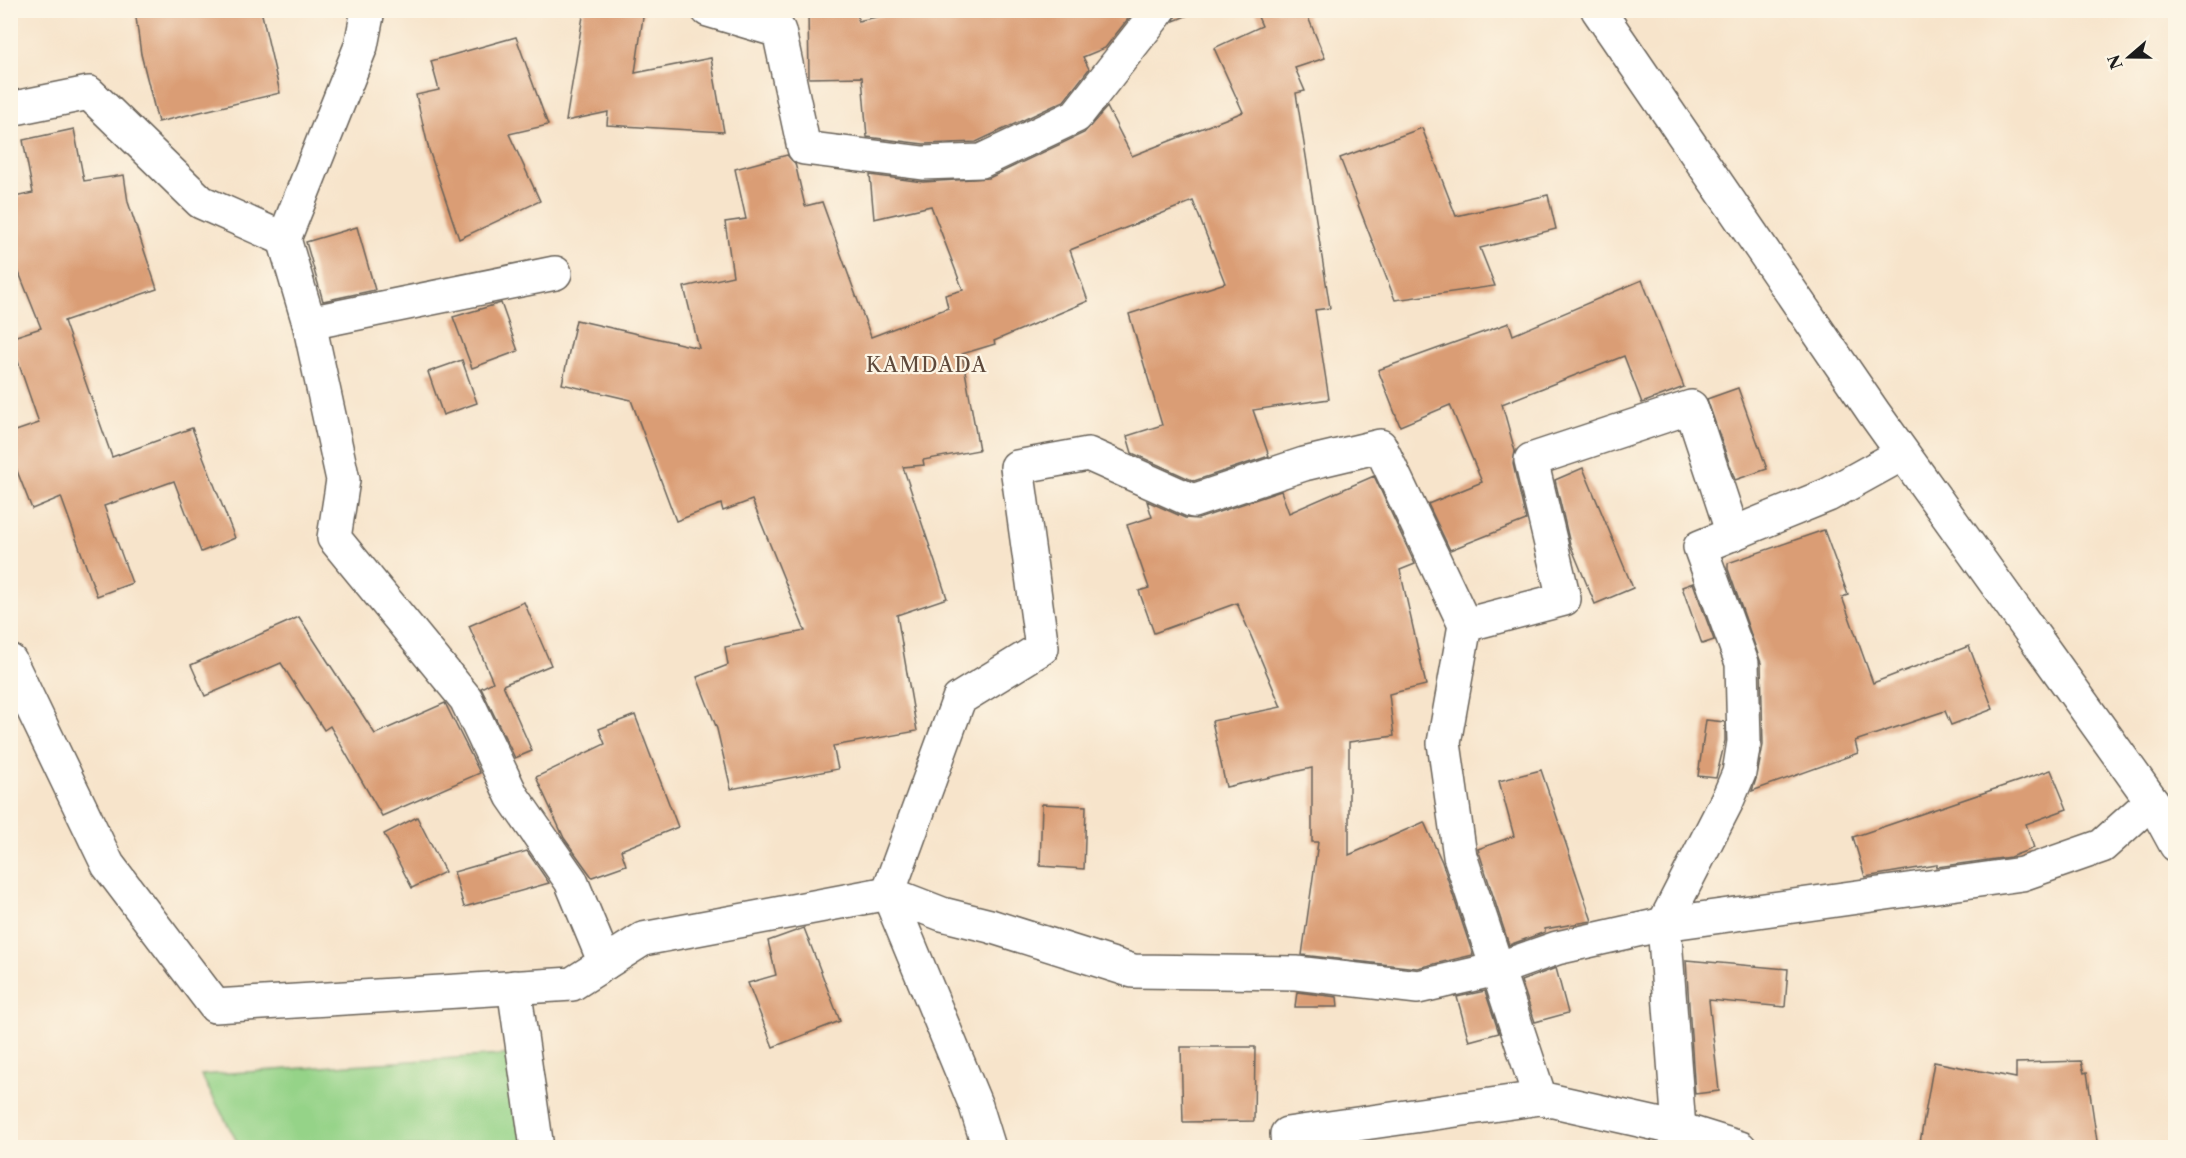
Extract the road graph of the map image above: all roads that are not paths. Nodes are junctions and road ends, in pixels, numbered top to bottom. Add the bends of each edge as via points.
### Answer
1 (368, 10) edge
2 (708, 10) edge
3 (1159, 10) edge
4 (1598, 10) edge
5 (10, 109) edge
6 (284, 239) junction
7 (555, 273) dead end
8 (309, 323) junction
9 (1902, 453) junction
10 (1733, 534) junction
11 (1465, 625) junction
12 (10, 661) edge
13 (2152, 801) junction
14 (2175, 845) edge
15 (888, 893) junction
16 (1664, 924) junction
17 (605, 963) junction
18 (1497, 969) junction
19 (514, 987) junction
20 (1540, 1098) junction
21 (1679, 1129) junction
22 (537, 1148) edge
23 (989, 1148) edge
24 (1288, 1148) edge
25 (1740, 1148) edge

1 - 6 street via 361,46
2 - 3 street via 779,31 804,148 923,163 981,161 1076,116
4 - 9 street
5 - 6 street via 89,93 201,202
6 - 8 street
7 - 8 street
8 - 17 street via 343,480 334,538 466,699 512,796 571,881
9 - 10 street via 1828,495
9 - 13 street
10 - 11 street via 1691,407 1531,460 1564,599
10 - 16 street via 1700,547 1742,663 1744,742 1739,773
11 - 15 street via 1380,447 1304,464 1193,501 1088,454 1017,467 1042,648 959,699
11 - 18 street via 1444,743 1460,856
12 - 19 street via 108,865 215,1006
13 - 14 street
13 - 16 street via 2102,846 2022,874
15 - 17 street via 643,939
15 - 18 street via 942,914 1133,971 1296,973 1418,987
15 - 23 street via 976,1106
16 - 18 street via 1557,948
16 - 21 street
17 - 19 street via 572,984
18 - 20 street
19 - 22 street
20 - 21 street
20 - 24 street via 1287,1134
21 - 25 street

